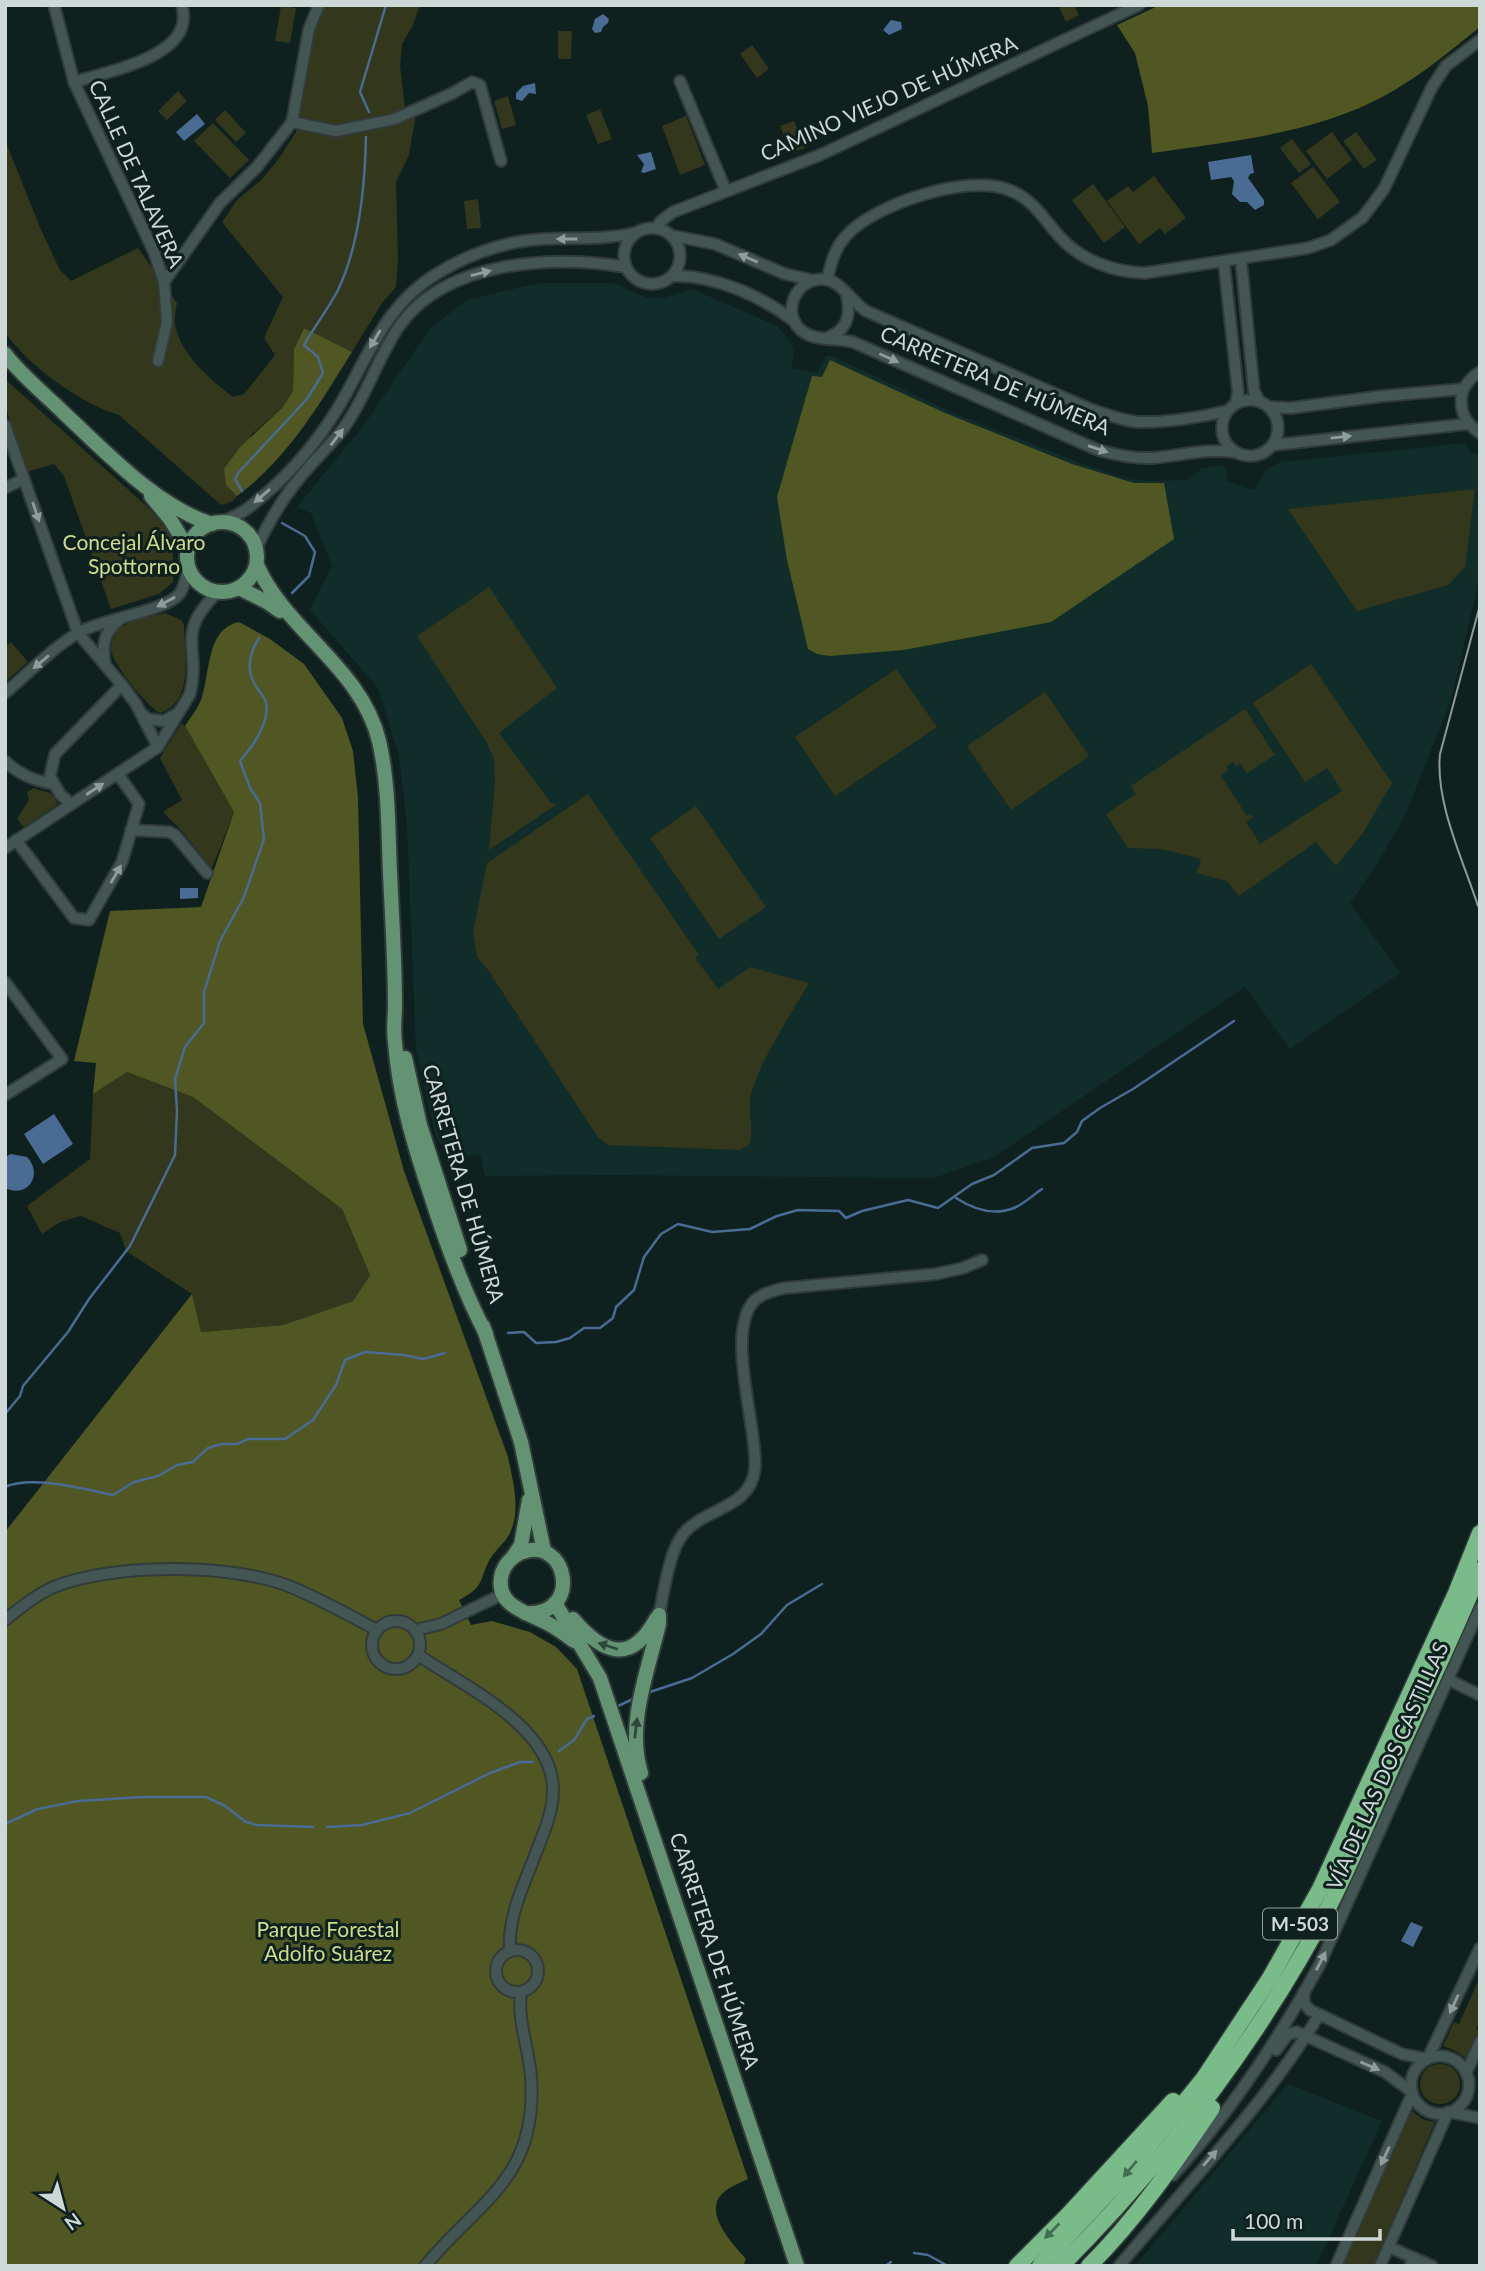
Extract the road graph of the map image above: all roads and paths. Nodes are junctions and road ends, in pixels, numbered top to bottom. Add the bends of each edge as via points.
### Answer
1 (54, 5) edge
2 (182, 5) edge
3 (319, 5) edge
4 (1139, 5) edge
5 (1480, 40) edge
6 (680, 81) dead end
7 (74, 82) junction
8 (292, 122) junction
9 (501, 161) dead end
10 (726, 191) junction
11 (657, 228) junction
12 (634, 233) junction
13 (674, 236) junction
14 (1241, 260) junction
15 (1224, 263) junction
16 (626, 267) junction
17 (673, 276) junction
18 (812, 280) junction
19 (827, 280) junction
20 (164, 282) junction
21 (846, 294) junction
22 (794, 321) junction
23 (825, 338) junction
24 (5, 354) edge
25 (158, 360) dead end
26 (1480, 372) edge
27 (1463, 389) junction
28 (1259, 401) junction
29 (1232, 407) junction
30 (1270, 407) junction
31 (1467, 424) junction
32 (5, 425) edge
33 (1480, 433) edge
34 (1273, 445) junction
35 (1234, 452) junction
36 (134, 477) junction
37 (24, 480) junction
38 (5, 488) edge
39 (216, 523) junction
40 (257, 547) junction
41 (188, 549) junction
42 (257, 565) junction
43 (189, 567) junction
44 (239, 588) junction
45 (218, 592) junction
46 (124, 616) junction
47 (303, 628) junction
48 (78, 633) junction
49 (105, 664) junction
50 (122, 685) junction
51 (5, 693) edge
52 (181, 710) junction
53 (140, 712) junction
54 (158, 747) junction
55 (5, 761) edge
56 (50, 770) junction
57 (118, 774) junction
58 (30, 779) junction
59 (53, 784) junction
60 (71, 804) junction
61 (131, 830) junction
62 (16, 840) junction
63 (5, 848) edge
64 (207, 873) dead end
65 (5, 982) edge
66 (5, 1095) edge
67 (982, 1260) dead end
68 (531, 1488) junction
69 (1480, 1533) edge
70 (544, 1551) junction
71 (510, 1560) junction
72 (1480, 1570) edge
73 (503, 1594) junction
74 (557, 1601) junction
75 (1480, 1608) edge
76 (525, 1613) junction
77 (659, 1615) junction
78 (5, 1620) edge
79 (377, 1630) junction
80 (415, 1630) junction
81 (586, 1653) junction
82 (418, 1655) junction
83 (1449, 1680) junction
84 (1480, 1695) edge
85 (648, 1819) junction
86 (1330, 1904) junction
87 (1480, 1948) edge
88 (510, 1951) junction
89 (1270, 1978) junction
90 (521, 1992) junction
91 (1304, 1992) junction
92 (1319, 2015) junction
93 (1306, 2036) junction
94 (1480, 2042) edge
95 (1427, 2059) junction
96 (1466, 2074) junction
97 (1480, 2083) edge
98 (1412, 2093) junction
99 (1449, 2112) junction
100 (1480, 2118) edge
101 (1208, 2134) junction
102 (1138, 2214) junction
103 (1389, 2247) junction
104 (1412, 2262) edge
105 (425, 2266) edge
106 (797, 2266) edge
107 (1017, 2266) edge
108 (1040, 2266) edge
109 (1061, 2266) edge
110 (1089, 2266) edge
111 (1119, 2266) edge
112 (1336, 2266) edge
113 (1380, 2266) edge
114 (1432, 2266) edge

1 - 7 street, CALLE DE TALAVERA
2 - 7 street via 184,23 172,41 145,61
3 - 8 street via 309,29
4 - 10 street, CAMINO VIEJO DE HÚMERA via 820,155
5 - 14 street via 1446,66 1384,189 1355,224 1308,248
6 - 10 street
7 - 20 street, CALLE DE TALAVERA
8 - 9 street via 336,131 383,121 477,82
8 - 20 street via 257,167 220,203
10 - 11 street, CAMINO VIEJO DE HÚMERA via 673,212
11 - 12 street
11 - 13 street
12 - 16 street via 624,251
12 -> 39 street via 607,239 523,241 479,253 436,274 388,317 338,408 304,456 242,514
13 - 17 street via 681,253
18 -> 13 street via 785,274 715,244
14 - 15 street
14 - 28 street via 1254,391
15 - 19 street via 1145,273 1119,271 1064,242 1033,203 1020,195 1007,188 968,185 924,195 860,224 836,248
15 - 29 street via 1238,392
16 - 17 street via 634,278 653,285
40 -> 16 street via 292,489 348,422 400,325 422,302 476,273 577,262
17 - 22 street via 705,278
18 - 19 street
18 - 22 street via 794,296
19 - 21 street
20 - 25 street, CALLE DE TALAVERA via 167,323
21 - 23 street via 850,311 845,325
21 - 29 street, CARRETERA DE HÚMERA via 866,311 1116,417 1139,422 1204,416
22 - 23 street via 802,332
23 -> 35 street, CARRETERA DE HÚMERA via 853,342 1072,439 1122,456
24 - 36 main road
26 - 27 street
27 - 30 street
27 - 31 street via 1460,401
28 - 29 street
28 - 30 street
29 - 35 street via 1221,429
30 - 34 street via 1278,419
31 - 33 street
34 -> 31 street
32 - 37 street
34 - 35 street via 1252,457
36 - 39 main road via 195,519
36 - 41 main road via 170,519
37 - 38 street
37 -> 48 street
39 - 40 main road via 244,529
39 - 41 main road via 192,538
40 - 42 main road
41 - 43 main road
42 - 44 main road
42 - 47 main road, CARRETERA DE HÚMERA via 271,593
43 - 45 main road via 204,587
43 -> 46 street via 174,598
44 - 45 main road
44 - 47 main road, CARRETERA DE HÚMERA
45 - 52 street via 194,622 192,684
46 - 48 street
46 - 49 street via 105,634
47 - 68 main road, CARRETERA DE HÚMERA via 353,685 379,741 387,805 394,1039 400,1086 410,1133 469,1301 486,1334
48 - 49 street
48 -> 51 street
49 - 50 street
50 - 53 street
50 - 56 street via 55,754
52 - 53 street via 164,721 148,719
52 - 54 street
53 - 54 street
54 - 57 street
55 - 58 street
56 - 58 street
56 - 59 street
60 -> 57 street
57 - 61 street via 139,804
58 - 59 street
59 - 60 street
60 - 62 street
62 -> 61 street via 74,918 89,920 122,862
61 - 64 street via 175,835
62 - 63 street
65 - 66 street via 62,1059
67 - 77 street via 936,1274 785,1287 756,1299 743,1335 755,1468 752,1480 744,1495 682,1534
68 - 70 main road, CARRETERA DE HÚMERA
68 - 71 main road, CARRETERA DE HÚMERA via 521,1545
69 - 89 highway, M-503 via 1320,1889
70 - 71 main road via 522,1552
70 - 74 main road via 562,1573 564,1584
71 - 73 main road via 502,1576
72 - 86 highway, M-503
73 - 76 main road
73 - 80 street via 441,1625
74 - 76 main road via 538,1613
77 -> 74 main road via 642,1640 619,1650 593,1640
74 - 81 main road, CARRETERA DE HÚMERA
75 - 83 street, VÍA DE LAS DOS CASTILLAS
76 - 81 main road, CARRETERA DE HÚMERA via 564,1633
85 -> 77 main road via 635,1729
78 - 79 street via 51,1588 84,1577 194,1570 239,1574 288,1586
79 - 80 street via 396,1620
79 - 82 street via 372,1651 386,1667 408,1666
80 - 82 street
81 - 85 main road, CARRETERA DE HÚMERA via 600,1678
82 - 88 street via 506,1712 537,1746 551,1775 550,1816 516,1901
83 - 84 street
91 -> 83 street, VÍA DE LAS DOS CASTILLAS
85 - 106 main road, CARRETERA DE HÚMERA
86 - 102 highway, M-503 via 1291,1987
86 - 109 highway, M-503 via 1215,2089 1097,2230
87 -> 95 street
88 - 90 street via 497,1962 496,1978 506,1990
88 - 90 street via 526,1952 538,1967 531,1987
89 -> 107 highway, M-503 via 1182,2091
89 -> 108 highway, M-503 via 1204,2078 1130,2169
90 - 105 street via 519,2009 531,2076 530,2121 519,2158 483,2208
91 - 92 street via 1305,2006
91 - 101 street, VÍA DE LAS DOS CASTILLAS
92 - 93 street
92 - 95 street via 1402,2054
93 -> 98 street via 1385,2072
93 - 101 street via 1288,2034
111 -> 93 street via 1242,2121
94 - 96 street
95 - 96 street via 1446,2056
95 - 98 street via 1415,2069
96 - 97 street
96 - 99 street via 1463,2101
98 - 99 street via 1426,2110
98 -> 112 street
99 - 100 street
99 - 103 street
101 - 102 street, VÍA DE LAS DOS CASTILLAS
102 - 110 highway, M-503
103 - 104 street
103 - 113 street
104 - 114 street

